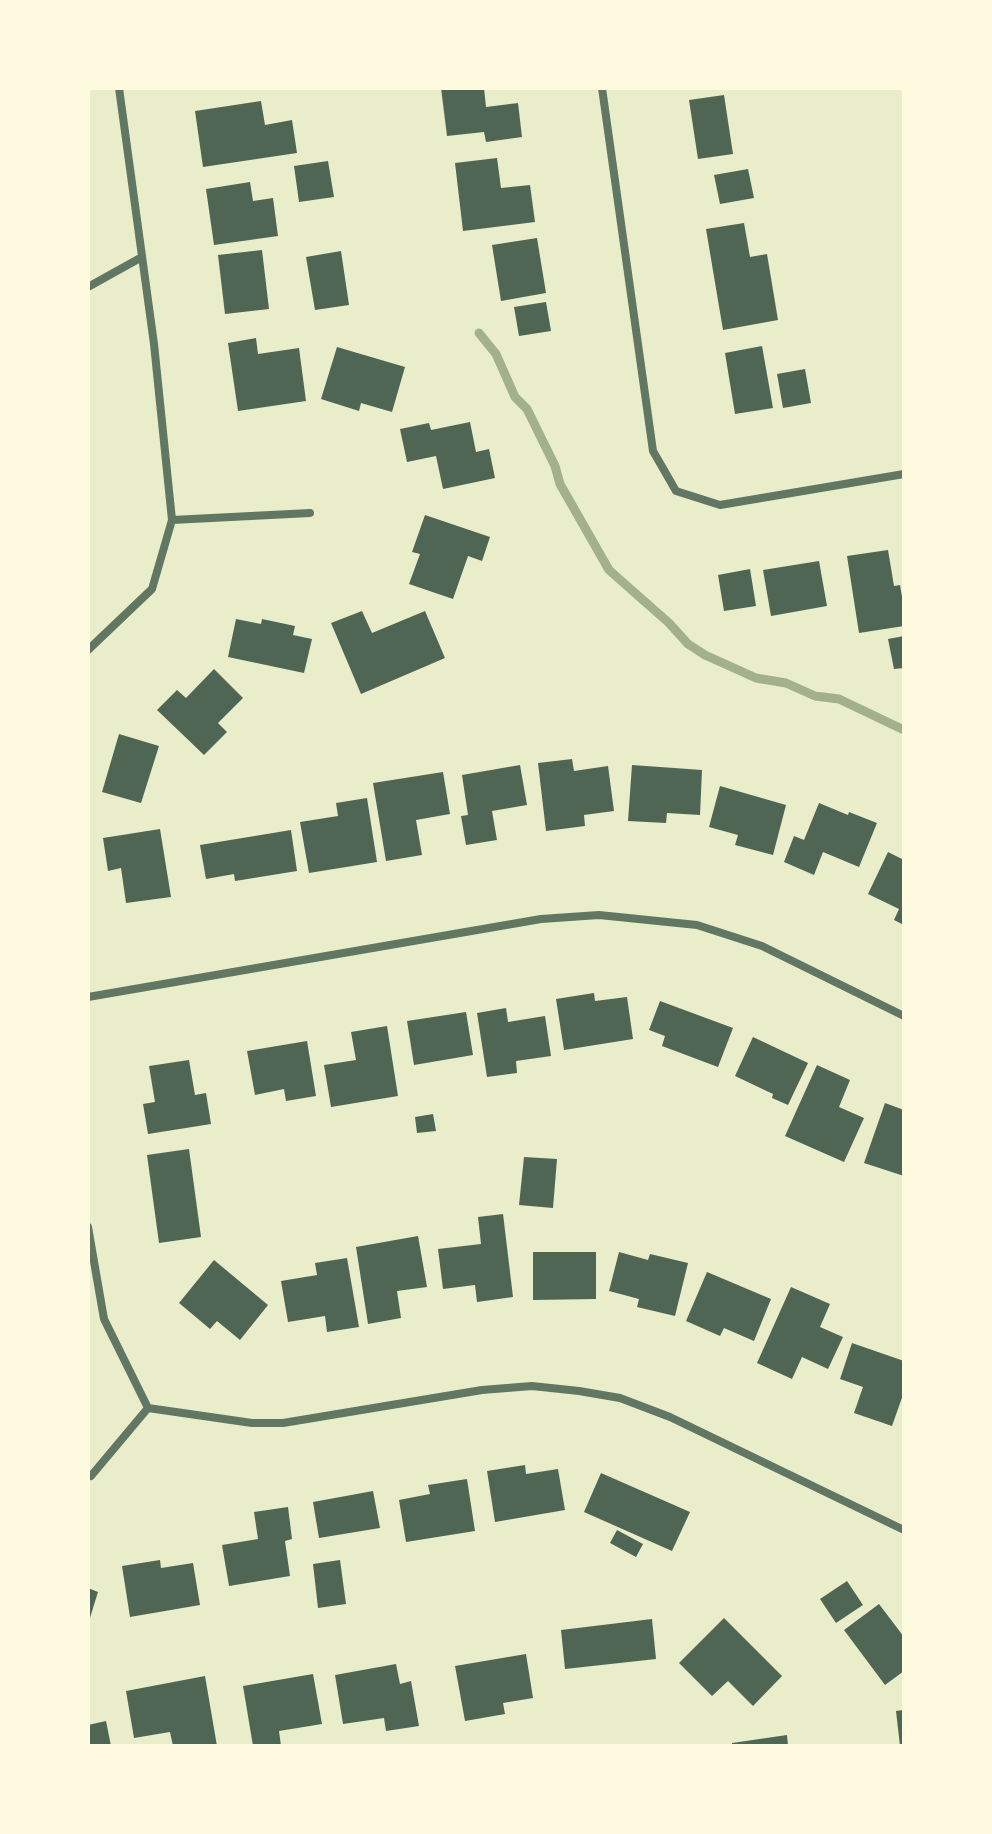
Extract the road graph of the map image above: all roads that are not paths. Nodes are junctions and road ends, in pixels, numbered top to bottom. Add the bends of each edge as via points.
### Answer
1 (119, 88) edge
2 (602, 88) edge
3 (142, 257) junction
4 (88, 287) edge
5 (904, 474) edge
6 (310, 513) dead end
7 (172, 520) junction
8 (88, 650) edge
9 (88, 997) edge
10 (904, 1016) edge
11 (88, 1227) edge
12 (148, 1408) junction
13 (91, 1476) dead end
14 (904, 1530) edge

1 - 3 street
2 - 5 street via 653,451 676,491 720,505
3 - 4 street
3 - 7 street
6 - 7 street
7 - 8 street via 152,589
9 - 10 street via 541,919 599,915 697,925 762,946
11 - 12 street via 104,1319
12 - 13 street
12 - 14 street via 283,1423 482,1390 532,1386 579,1391 620,1398 670,1417

